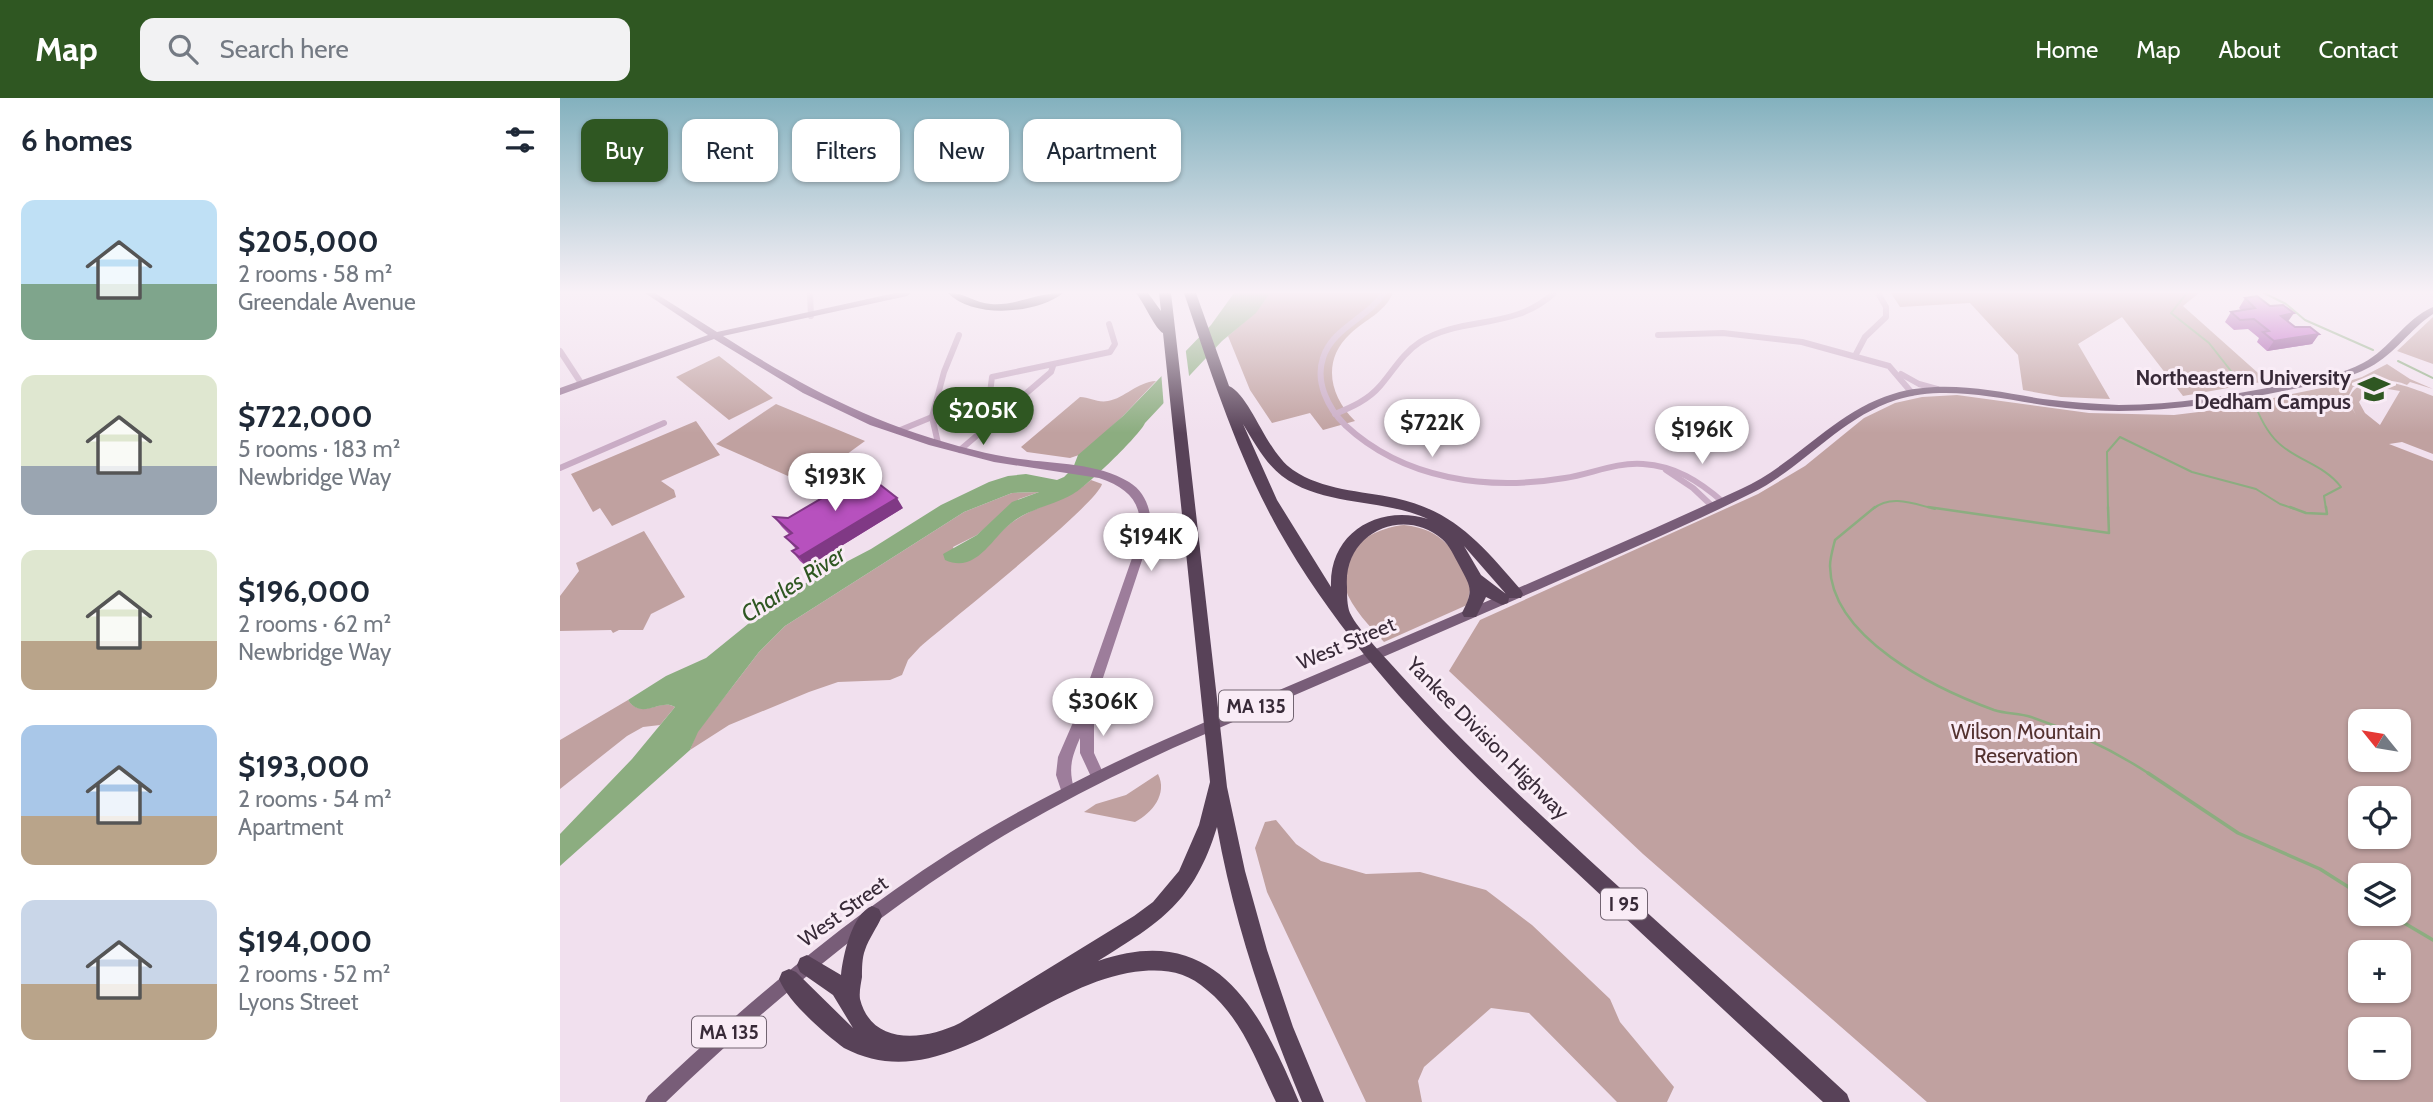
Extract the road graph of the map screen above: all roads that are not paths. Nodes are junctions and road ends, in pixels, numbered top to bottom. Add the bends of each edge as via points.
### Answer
1 (689, 340) edge
2 (702, 340) edge
3 (723, 340) edge
4 (742, 340) edge
5 (957, 340) edge
6 (1114, 340) edge
7 (1169, 340) edge
8 (1171, 340) edge
9 (1207, 340) edge
10 (1334, 340) edge
11 (1425, 340) edge
12 (1790, 340) edge
13 (1863, 340) edge
14 (2397, 340) edge
15 (1171, 344) junction
16 (684, 346) junction
17 (733, 347) junction
18 (560, 351) edge
19 (1855, 356) junction
20 (1053, 366) junction
21 (1892, 369) junction
22 (1219, 376) junction
23 (581, 383) junction
24 (1940, 390) junction
25 (560, 392) edge
26 (1912, 393) junction
27 (1335, 414) junction
28 (932, 417) junction
29 (664, 423) dead end
30 (986, 425) junction
31 (898, 431) junction
32 (938, 443) junction
33 (960, 450) junction
34 (560, 468) edge
35 (1717, 504) junction
36 (1479, 584) junction
37 (1508, 597) junction
38 (1470, 613) junction
39 (1341, 614) junction
40 (1088, 704) junction
41 (1098, 777) junction
42 (1219, 782) junction
43 (1068, 792) junction
44 (872, 916) junction
45 (807, 965) junction
46 (789, 979) junction
47 (849, 1000) junction
48 (654, 1102) edge
49 (1288, 1102) edge
50 (1313, 1102) edge
51 (1839, 1102) edge

1 - 16 main road
2 - 16 main road
3 - 17 main road
4 - 17 main road
5 - 28 street
6 - 20 street via 1110,352
7 - 15 highway
8 - 15 highway
9 - 22 highway, Yankee Division Highway / I 95
10 - 27 street via 1323,358 1322,389
11 - 27 street via 1396,363 1373,393
12 - 19 street
13 - 19 street
14 - 24 main road, West Street via 2359,369 2206,403 2105,408
15 - 42 highway
16 - 23 main road
17 - 31 main road via 804,390
18 - 23 street
19 - 21 street
20 - 30 street
20 - 30 street via 992,377
21 - 24 street
21 - 26 street
22 - 37 highway via 1287,473 1431,514 1459,533
22 - 39 highway, Yankee Division Highway / I 95 via 1238,432 1270,500
23 - 25 main road
24 - 26 main road, West Street
26 - 35 main road, West Street via 1857,411 1780,473
27 - 35 street via 1386,454 1458,480 1518,483 1623,465 1664,468
28 - 31 street
28 - 32 street
29 - 34 street
30 - 33 street
31 - 32 main road
32 - 33 main road
33 - 40 main road via 1102,475 1122,482 1144,509 1147,524 1142,547
35 - 37 main road, West Street
36 - 37 highway
36 - 38 highway
36 - 39 highway via 1444,533 1414,522 1385,523 1357,536 1344,553 1339,572
37 - 38 main road, West Street / MA 135
38 - 41 main road, West Street / MA 135
39 - 51 highway, Yankee Division Highway / I 95 via 1434,724 1503,793
40 - 41 main road via 1086,747
40 - 43 main road via 1064,764
41 - 43 main road, West Street / MA 135
42 - 47 highway via 1203,848 1185,882 1165,905 968,1031 930,1045 898,1045 867,1030
42 - 50 highway via 1254,938
43 - 44 main road, West Street / MA 135 via 982,842
44 - 45 main road, West Street / MA 135
44 - 47 highway via 854,950
45 - 46 main road, West Street / MA 135
45 - 47 highway via 828,977
46 - 48 main road, West Street / MA 135
46 - 49 highway via 852,1040 871,1054 901,1062 958,1050 1101,967 1147,959 1174,962 1214,981 1235,1002

